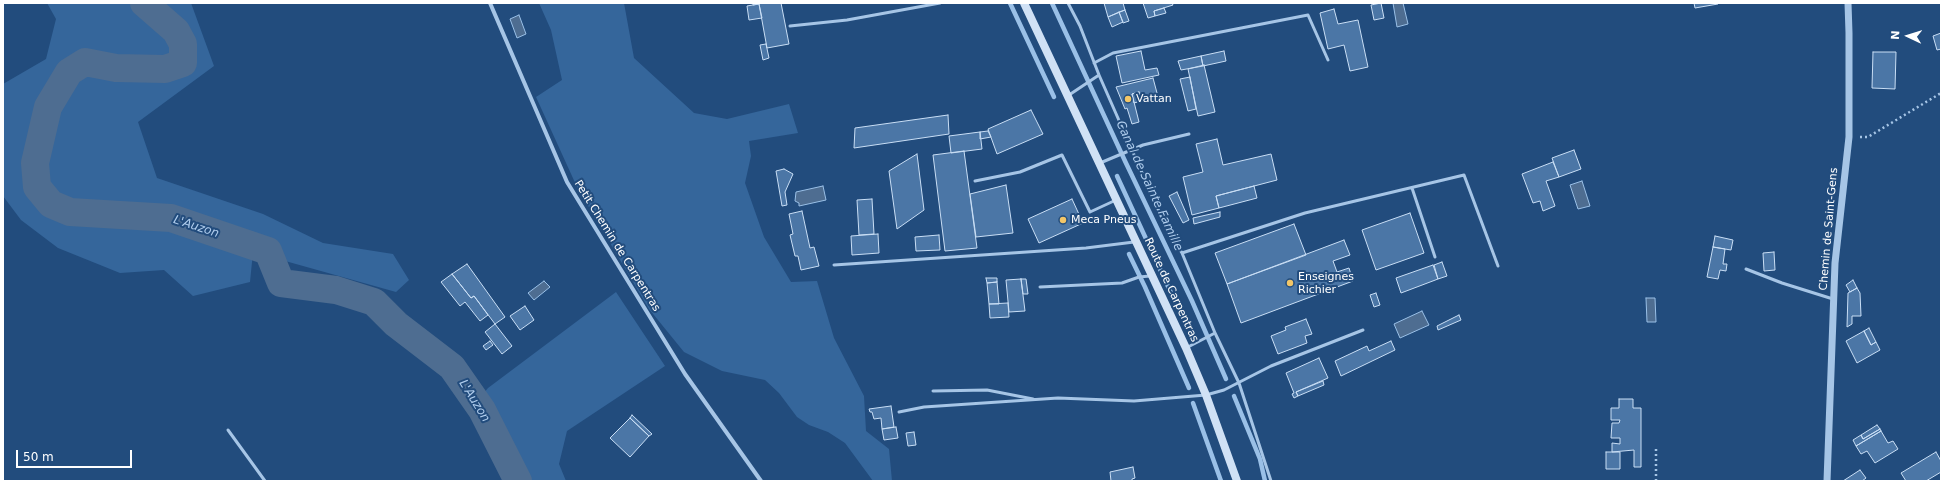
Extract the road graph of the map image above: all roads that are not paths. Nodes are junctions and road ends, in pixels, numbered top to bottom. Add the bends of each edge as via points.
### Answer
1 (490, 3) edge
2 (940, 3) edge
3 (1024, 3) edge
4 (1068, 3) edge
5 (1848, 3) edge
6 (790, 26) dead end
7 (1328, 60) dead end
8 (1094, 63) junction
9 (1098, 75) junction
10 (1068, 96) junction
11 (1189, 134) dead end
12 (1130, 150) junction
13 (1099, 163) junction
14 (975, 181) dead end
15 (1412, 188) junction
16 (1116, 200) junction
17 (1136, 242) junction
18 (1182, 253) junction
19 (1435, 257) dead end
20 (834, 265) dead end
21 (1498, 266) dead end
22 (1746, 268) dead end
23 (1152, 275) junction
24 (1040, 287) dead end
25 (1834, 299) junction
26 (1363, 330) dead end
27 (1215, 333) junction
28 (1186, 348) junction
29 (1239, 383) junction
30 (933, 391) dead end
31 (1206, 395) junction
32 (1037, 400) junction
33 (899, 412) dead end
34 (228, 430) dead end
35 (264, 481) edge
36 (761, 481) edge
37 (1237, 481) edge
38 (1271, 481) edge
39 (1827, 481) edge

1 - 36 street, Petit Chemin de Carpentras via 567,182 685,374
2 - 6 lane via 846,20
3 - 10 main road, Route de Carpentras
4 - 8 lane
5 - 25 street, Chemin de Saint-Gens via 1849,137 1834,263
7 - 8 lane via 1308,15 1113,53
8 - 9 lane
9 - 10 lane
9 - 12 lane
10 - 13 main road, Route de Carpentras
11 - 12 lane
12 - 13 lane
12 - 18 lane via 1165,225
13 - 16 main road, Route de Carpentras
14 - 16 lane via 1020,172 1062,155 1090,212
15 - 18 lane via 1305,213
15 - 19 lane
15 - 21 lane via 1464,175
16 - 17 main road, Route de Carpentras
17 - 20 lane via 1086,248
17 - 23 main road, Route de Carpentras
18 - 27 lane
22 - 25 lane via 1782,283
23 - 24 lane via 1122,283
23 - 28 main road, Route de Carpentras
25 - 39 street, Chemin de Saint-Gens
26 - 29 lane via 1271,366
27 - 28 lane
27 - 29 lane
28 - 31 main road, Route de Carpentras
29 - 31 lane
29 - 38 lane
30 - 32 lane via 987,390
31 - 32 lane via 1134,401 1058,398
31 - 37 main road, Route de Carpentras
32 - 33 lane via 924,407
34 - 35 lane

